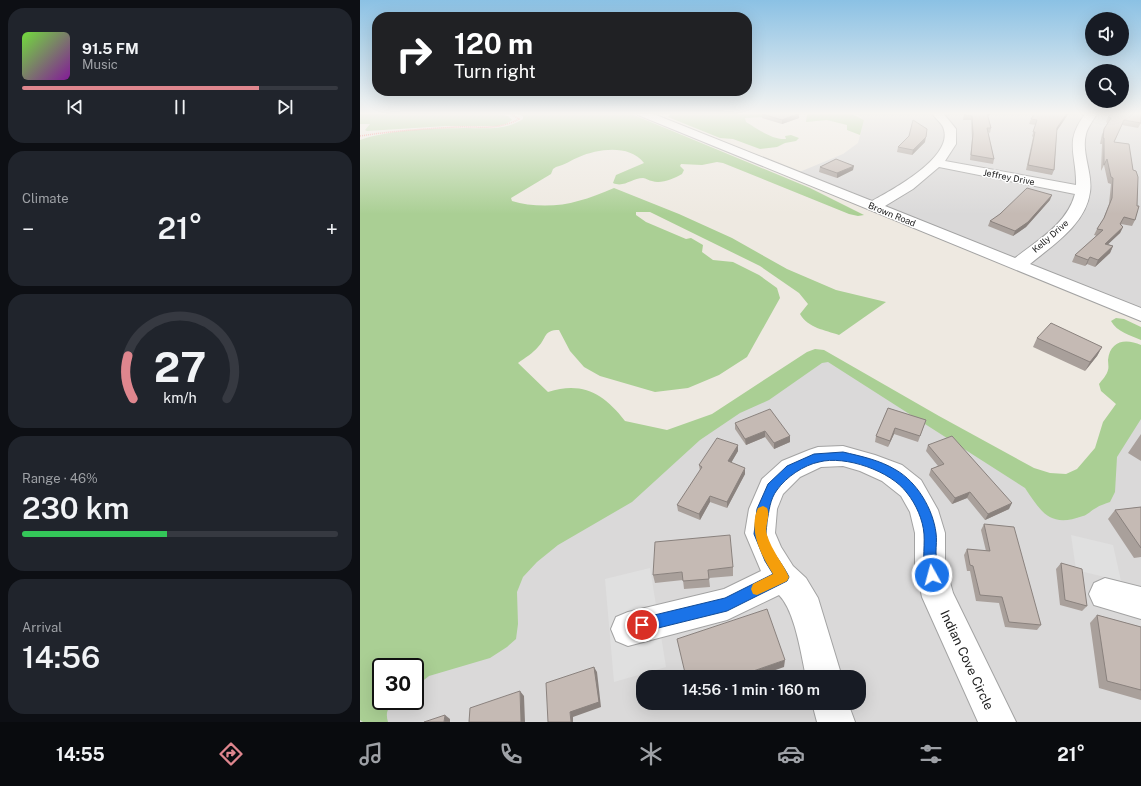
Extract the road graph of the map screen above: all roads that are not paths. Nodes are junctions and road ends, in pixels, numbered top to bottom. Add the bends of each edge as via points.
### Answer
1 (726, 147) edge
2 (948, 147) edge
3 (1079, 147) edge
4 (936, 163) junction
5 (1082, 190) junction
6 (873, 206) junction
7 (1016, 265) junction
8 (1138, 309) edge
9 (782, 577) junction
10 (1105, 594) dead end
11 (1141, 603) edge
12 (628, 629) dead end
13 (822, 670) edge
14 (832, 710) edge
15 (836, 722) edge
16 (997, 722) edge

1 - 6 street, Brown Road
2 - 4 street
3 - 5 street, Kelly Drive
4 - 5 street, Jeffrey Drive
4 - 6 street via 903,190
5 - 7 street, Kelly Drive via 1080,202 1070,219 1052,237
6 - 7 street, Brown Road
7 - 8 street, Brown Road
9 - 12 street via 727,604
9 - 13 street, Indian Cove Circle via 795,589 806,610
9 - 16 street, Indian Cove Circle via 760,534 763,509 772,487 791,469 818,457 843,456 892,473 910,488 924,510 930,533 930,564 938,597
10 - 11 street
14 - 15 street

